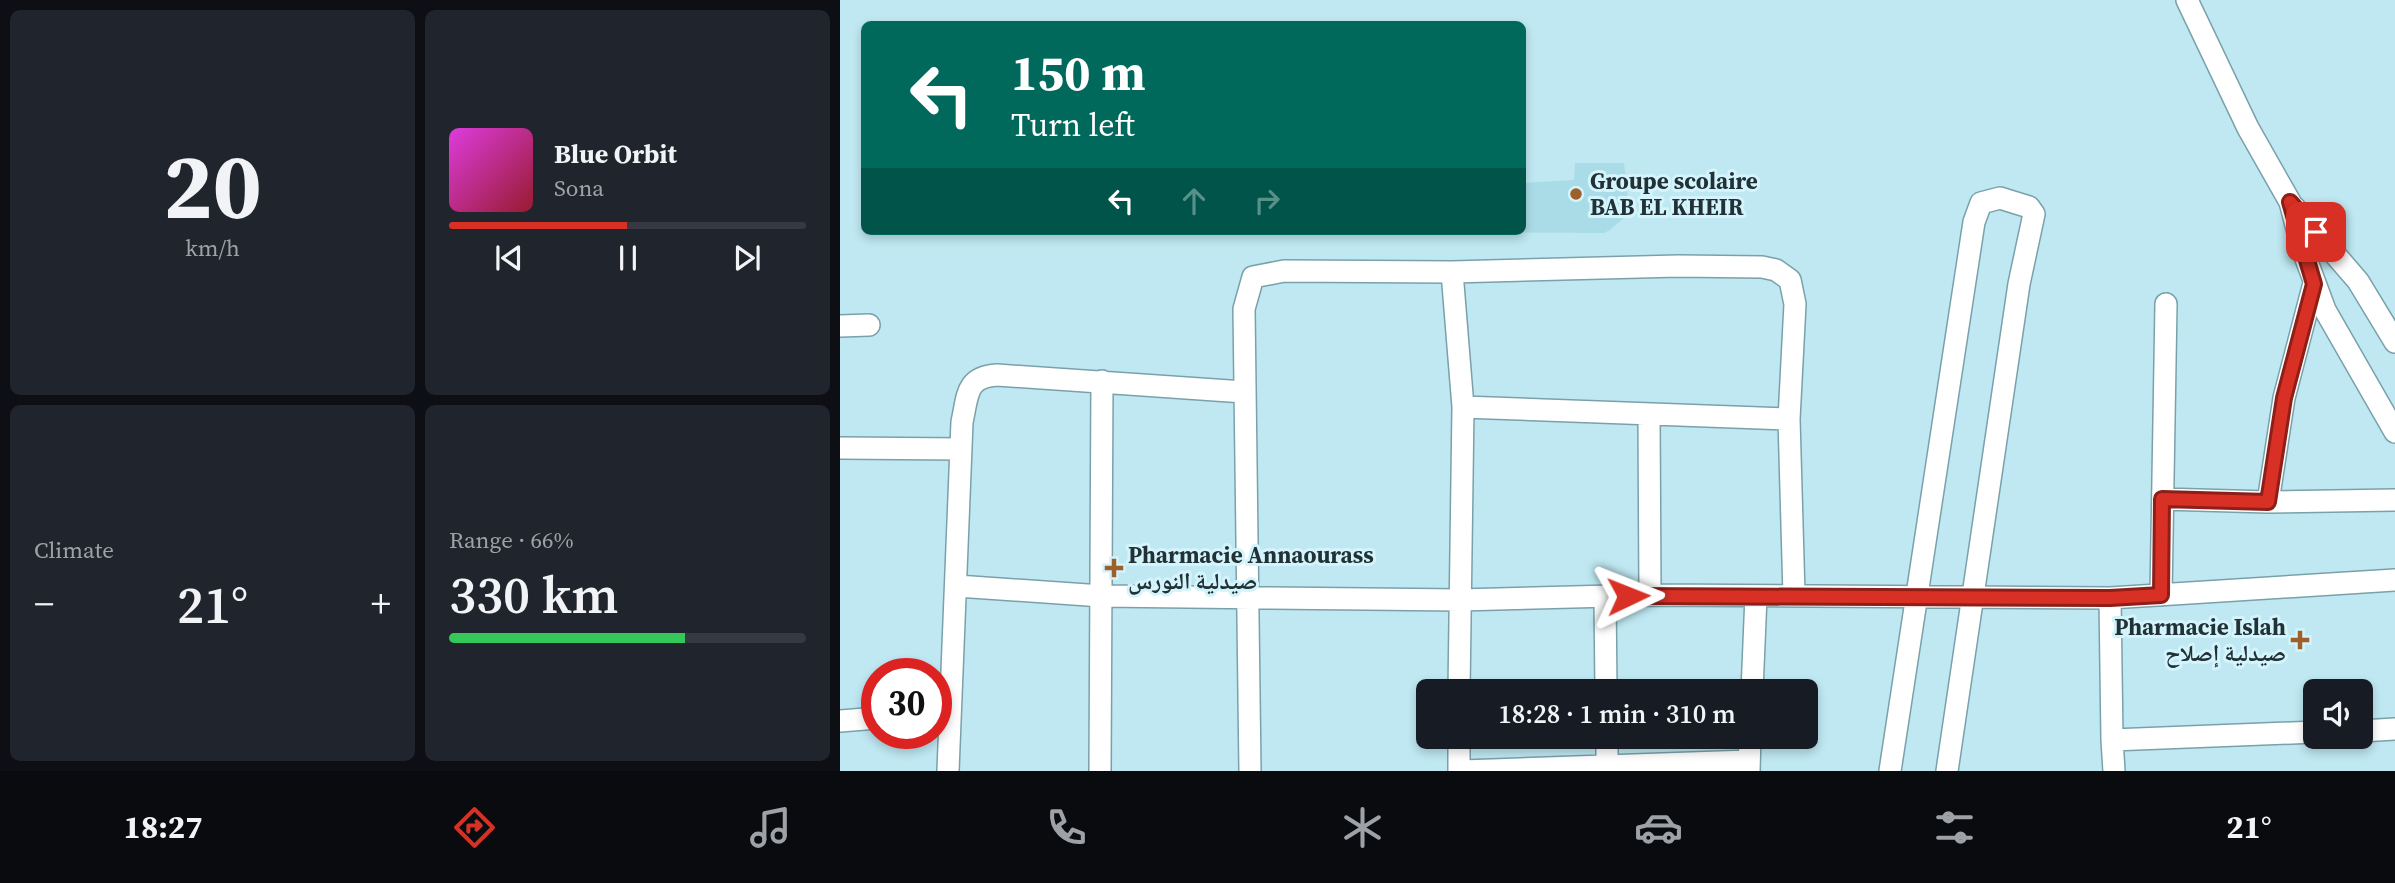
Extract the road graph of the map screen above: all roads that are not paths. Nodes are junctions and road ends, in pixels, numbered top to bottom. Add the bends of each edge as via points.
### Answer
1 (2187, 0) edge
2 (2290, 202) junction
3 (1452, 272) junction
4 (2314, 284) junction
5 (2166, 304) dead end
6 (869, 325) dead end
7 (840, 326) edge
8 (2395, 342) edge
9 (1102, 381) junction
10 (1244, 392) junction
11 (1463, 407) junction
12 (1649, 414) junction
13 (1789, 419) junction
14 (2395, 432) edge
15 (840, 448) edge
16 (961, 449) junction
17 (2162, 499) junction
18 (2395, 500) edge
19 (2268, 502) junction
20 (2395, 580) edge
21 (957, 586) junction
22 (1650, 595) junction
23 (1794, 595) junction
24 (2161, 595) junction
25 (1102, 596) junction
26 (1756, 596) junction
27 (1918, 596) junction
28 (1248, 597) junction
29 (1605, 597) junction
30 (1971, 597) junction
31 (2110, 598) junction
32 (1460, 600) junction
33 (948, 658) edge
34 (1459, 679) edge
35 (1606, 679) edge
36 (1753, 679) edge
37 (861, 719) edge
38 (840, 720) edge
39 (2373, 730) edge
40 (2395, 730) edge
41 (2303, 732) edge
42 (2112, 740) junction
43 (946, 749) edge
44 (1460, 749) edge
45 (1606, 749) edge
46 (1607, 765) junction
47 (1749, 766) edge
48 (948, 771) edge
49 (1100, 771) edge
50 (1250, 771) edge
51 (1461, 771) edge
52 (1890, 771) edge
53 (1947, 771) edge
54 (2114, 771) edge

1 - 2 street via 2248,128
2 - 4 street
2 - 8 street via 2352,274
3 - 10 street via 1258,274 1250,282 1244,309
3 - 11 street
3 - 13 street via 1678,266 1776,270 1790,281 1794,296
4 - 14 street via 2340,339
4 - 19 street via 2284,398
5 - 17 street
6 - 7 street
9 - 10 street
9 - 16 street via 979,378 969,389
9 - 25 street
10 - 28 street
11 - 12 street
11 - 32 street
12 - 13 street
12 - 22 street
13 - 23 street
15 - 16 street
16 - 21 street
17 - 19 street
17 - 24 street
18 - 19 street
20 - 24 street
21 - 25 street
21 - 33 street
22 - 26 street
22 - 29 street
23 - 26 street
23 - 27 street
24 - 31 street
25 - 28 street
25 - 49 street
26 - 36 street
27 - 30 street
27 - 30 street via 1974,222 1981,203 2000,198 2029,207 2034,214
27 - 52 street
28 - 32 street
28 - 50 street
29 - 32 street
29 - 35 street
30 - 31 street
30 - 53 street
31 - 42 street
32 - 34 street
37 - 38 street
39 - 40 street
41 - 42 street
42 - 54 street
43 - 48 street
44 - 51 street
45 - 46 street
46 - 47 street
46 - 51 street

